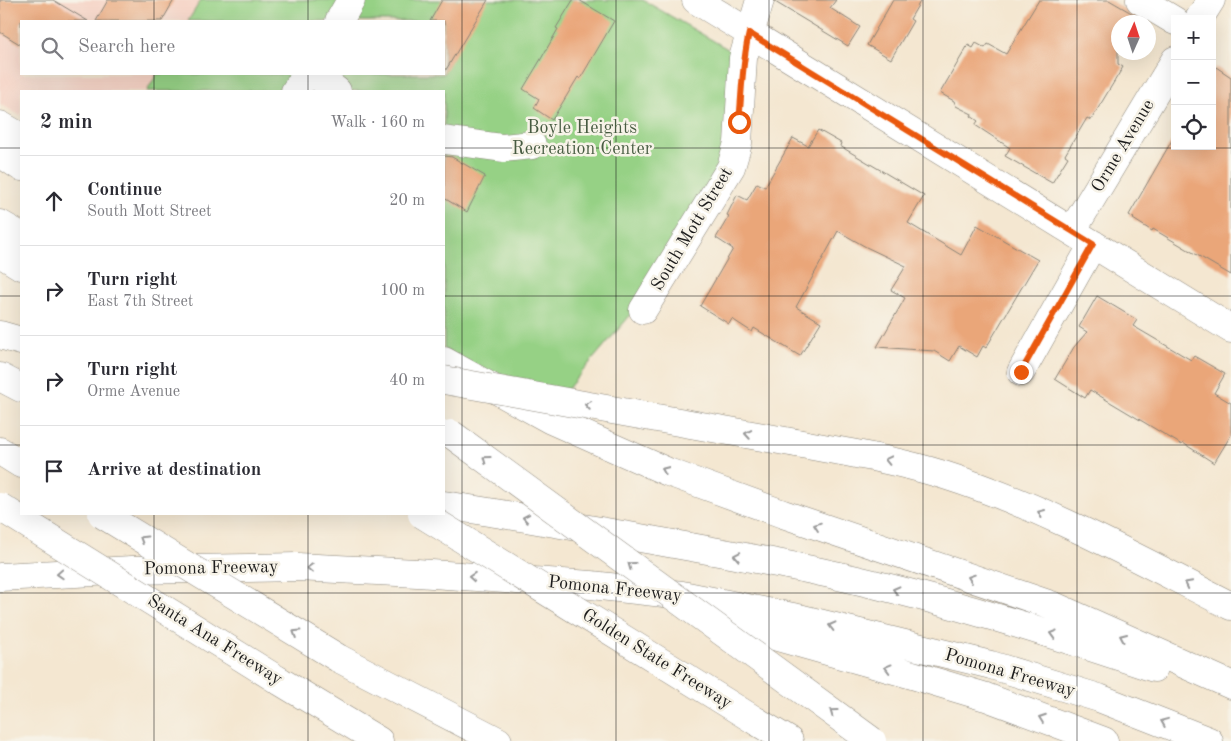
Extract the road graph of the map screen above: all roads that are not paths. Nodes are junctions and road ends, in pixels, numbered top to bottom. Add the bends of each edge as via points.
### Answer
1 (351, 0) edge
2 (696, 0) edge
3 (760, 0) edge
4 (1140, 0) edge
5 (1211, 0) edge
6 (1202, 15) edge
7 (1171, 19) edge
8 (340, 20) edge
9 (749, 33) junction
10 (1171, 68) edge
11 (306, 75) edge
12 (316, 75) edge
13 (296, 90) edge
14 (336, 90) edge
15 (0, 125) edge
16 (20, 136) edge
17 (445, 140) edge
18 (532, 145) dead end
19 (0, 154) edge
20 (20, 166) edge
21 (0, 224) edge
22 (20, 235) edge
23 (1082, 238) junction
24 (0, 252) edge
25 (20, 265) edge
26 (643, 310) dead end
27 (1231, 328) edge
28 (0, 335) edge
29 (20, 341) edge
30 (445, 362) edge
31 (1021, 372) dead end
32 (0, 377) edge
33 (445, 380) edge
34 (20, 387) edge
35 (447, 431) edge
36 (445, 505) edge
37 (0, 507) edge
38 (104, 515) edge
39 (424, 515) edge
40 (0, 577) edge
41 (591, 585) junction
42 (1231, 606) edge
43 (338, 658) junction
44 (1231, 686) edge
45 (1231, 695) edge
46 (379, 741) edge
47 (472, 741) edge
48 (498, 741) edge
49 (789, 741) edge
50 (872, 741) edge
51 (1104, 741) edge
52 (1210, 741) edge

1 - 8 main road
2 - 9 main road
3 - 9 main road, South Mott Street
4 - 7 main road
5 - 6 main road
9 - 23 main road
9 - 26 main road, South Mott Street via 743,58 738,143 731,167
10 - 23 main road, Orme Avenue
11 - 13 main road
12 - 14 main road
15 - 16 main road
17 - 18 main road via 503,148
19 - 20 main road
21 - 22 main road
23 - 27 main road
23 - 31 main road, Orme Avenue
24 - 25 main road
28 - 29 main road
44 -> 30 main road via 1054,606 668,472 551,420
32 - 34 main road
42 -> 33 main road, bridge via 1068,525 993,493 908,465
50 -> 35 main road, bridge
45 -> 36 main road via 1060,636 945,602 838,576
37 - 46 main road, Santa Ana Freeway, bridge
43 -> 38 main road, bridge
39 - 49 main road, Golden State Freeway, bridge
41 -> 40 main road, Pomona Freeway via 296,567 150,569
51 -> 41 main road via 986,697
52 -> 41 main road, Pomona Freeway via 1099,698 981,663 730,604
43 - 47 main road
43 - 48 main road

